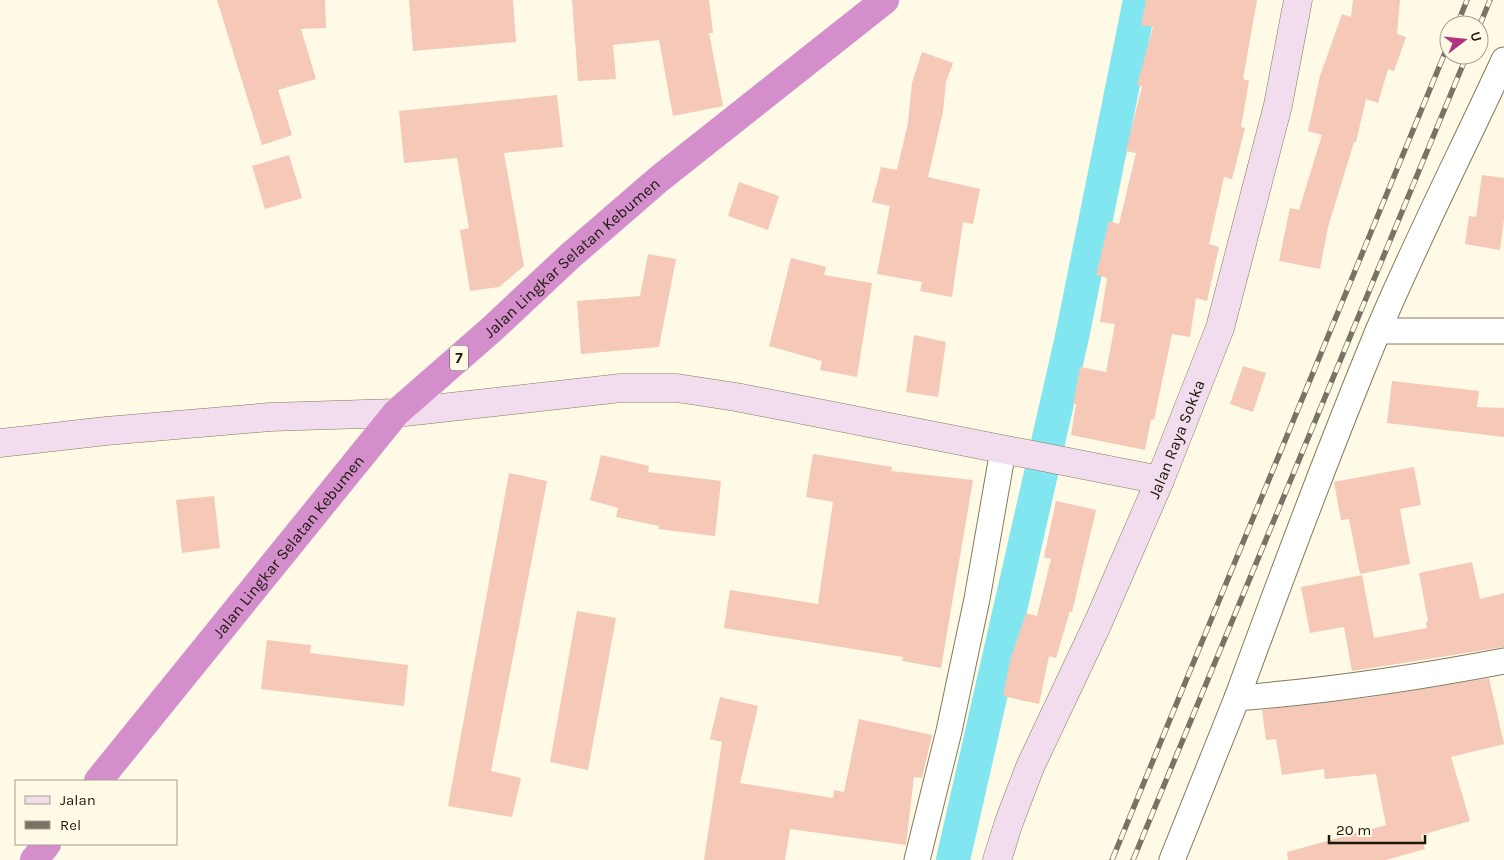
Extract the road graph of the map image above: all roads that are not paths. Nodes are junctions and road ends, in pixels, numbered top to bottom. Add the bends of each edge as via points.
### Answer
1 (885, 0) edge
2 (1298, 0) edge
3 (1504, 60) edge
4 (1378, 331) junction
5 (1504, 331) edge
6 (396, 413) junction
7 (0, 443) edge
8 (1003, 450) junction
9 (1160, 480) junction
10 (1504, 661) edge
11 (1237, 698) junction
12 (99, 780) edge
13 (46, 845) edge
14 (34, 860) edge
15 (918, 860) edge
16 (997, 860) edge
17 (1172, 860) edge

1 - 6 highway, Jalan Lingkar Selatan Kebumen / 7 via 659,179
2 - 9 street, Jalan Raya Sokka via 1278,105 1220,328
3 - 4 street
4 - 5 street
4 - 11 street
6 - 7 street via 270,417
6 - 8 street via 622,388 677,388
6 - 12 highway, Jalan Lingkar Selatan Kebumen / 7
8 - 9 street
8 - 15 street via 969,637
9 - 16 street, Jalan Raya Sokka via 1098,625 1030,767
10 - 11 street via 1350,687
11 - 17 street
13 - 14 highway

